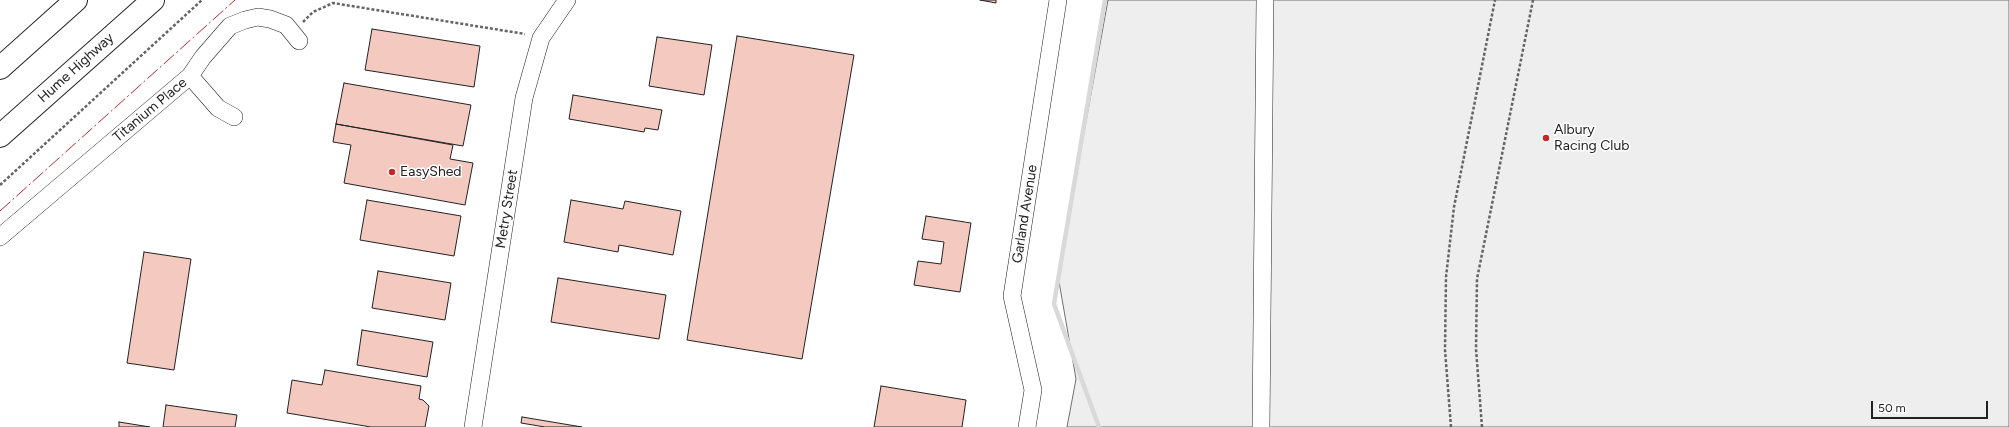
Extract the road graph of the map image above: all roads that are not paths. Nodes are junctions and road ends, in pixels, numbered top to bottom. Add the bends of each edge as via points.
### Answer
1 (76, 0) edge
2 (153, 0) edge
3 (567, 0) edge
4 (1058, 0) edge
5 (1265, 0) edge
6 (296, 37) road end
7 (0, 68) edge
8 (190, 76) junction
9 (234, 118) dead end
10 (0, 136) edge
11 (0, 237) edge
12 (473, 427) edge
13 (1027, 427) edge
14 (1261, 427) edge

1 - 7 highway
2 - 10 highway, Hume Highway
3 - 12 street, Metry Street via 541,38 524,98
4 - 13 street, Garland Avenue via 1012,296 1033,390
5 - 14 street
6 - 8 street, Titanium Place via 286,25 270,19 258,17 238,23 230,26
8 - 9 street via 218,108
8 - 11 street, Titanium Place

